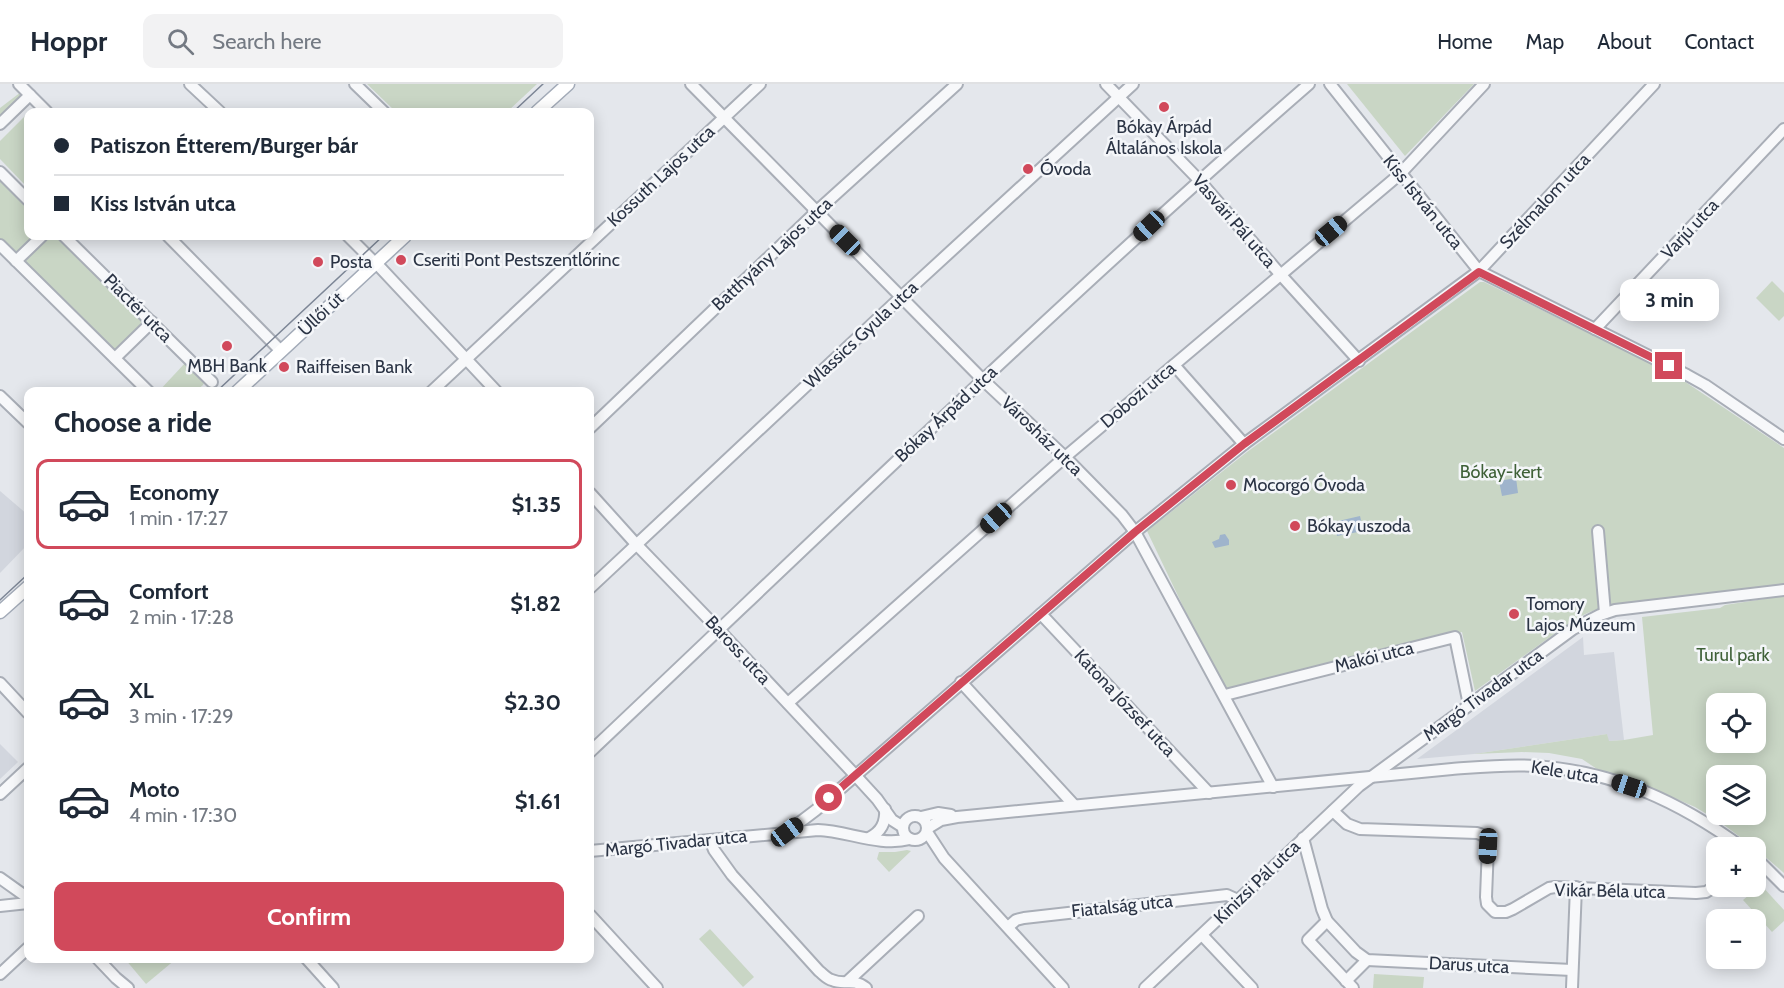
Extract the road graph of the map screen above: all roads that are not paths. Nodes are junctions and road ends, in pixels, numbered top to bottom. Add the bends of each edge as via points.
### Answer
1 (19, 84) edge
2 (190, 84) edge
3 (355, 84) edge
4 (568, 84) edge
5 (691, 84) edge
6 (760, 84) edge
7 (957, 84) edge
8 (1106, 84) edge
9 (1133, 84) edge
10 (1309, 84) edge
11 (1330, 84) edge
12 (1484, 84) edge
13 (1654, 84) edge
14 (30, 95) junction
15 (1119, 98) junction
16 (43, 108) edge
17 (216, 108) edge
18 (380, 108) edge
19 (541, 108) edge
20 (723, 118) junction
21 (0, 124) edge
22 (1784, 129) edge
23 (0, 172) edge
24 (1400, 174) junction
25 (1199, 180) junction
26 (24, 196) edge
27 (817, 211) junction
28 (594, 239) edge
29 (38, 240) edge
30 (68, 240) edge
31 (172, 240) edge
32 (352, 240) edge
33 (401, 240) edge
34 (593, 240) edge
35 (0, 245) edge
36 (16, 261) junction
37 (375, 263) junction
38 (1479, 272) junction
39 (1280, 273) junction
40 (901, 297) junction
41 (152, 322) junction
42 (1595, 329) junction
43 (281, 351) junction
44 (115, 358) junction
45 (467, 358) junction
46 (1359, 361) junction
47 (1174, 364) junction
48 (982, 380) junction
49 (212, 381) dead end
50 (144, 387) edge
51 (242, 387) edge
52 (436, 387) edge
53 (493, 387) edge
54 (0, 396) edge
55 (24, 419) edge
56 (594, 424) edge
57 (1784, 439) edge
58 (1244, 444) junction
59 (1065, 457) junction
60 (594, 497) edge
61 (1598, 531) dead end
62 (1135, 532) junction
63 (636, 544) junction
64 (594, 584) edge
65 (1784, 590) edge
66 (24, 591) edge
67 (0, 612) edge
68 (1605, 613) junction
69 (1041, 614) junction
70 (719, 630) junction
71 (961, 682) junction
72 (0, 683) edge
73 (1225, 695) junction
74 (788, 703) junction
75 (1469, 705) junction
76 (24, 709) edge
77 (594, 748) edge
78 (24, 772) edge
79 (855, 775) junction
80 (1370, 777) junction
81 (1326, 782) junction
82 (1273, 787) junction
83 (1209, 793) junction
84 (0, 794) edge
85 (1074, 805) junction
86 (885, 809) junction
87 (1335, 809) junction
88 (908, 817) junction
89 (921, 817) junction
90 (957, 817) junction
91 (927, 830) junction
92 (787, 832) junction
93 (908, 834) junction
94 (1727, 837) edge
95 (869, 838) junction
96 (1303, 838) junction
97 (710, 840) junction
98 (594, 851) edge
99 (944, 858) junction
100 (1766, 869) edge
101 (1769, 872) junction
102 (0, 878) edge
103 (1784, 880) edge
104 (1784, 886) edge
105 (1576, 887) junction
106 (1706, 892) edge
107 (24, 895) edge
108 (1238, 900) junction
109 (24, 903) edge
110 (0, 906) edge
111 (918, 916) dead end
112 (594, 919) edge
113 (1327, 921) junction
114 (1008, 927) junction
115 (1202, 934) junction
116 (24, 952) edge
117 (1367, 960) junction
118 (102, 963) edge
119 (310, 963) edge
120 (1572, 970) junction
121 (0, 974) edge
122 (848, 981) junction
123 (1350, 984) edge
124 (128, 988) edge
125 (333, 988) edge
126 (657, 988) edge
127 (866, 988) edge
128 (1064, 988) edge
129 (1145, 988) edge
130 (1252, 988) edge
131 (1572, 988) edge

1 - 14 street
2 - 17 street
3 - 18 street
4 - 19 main road
5 - 20 street, Városház utca
6 - 20 street, Kossuth Lajos utca
7 - 27 street, Batthyány Lajos utca
8 - 15 street, Vasvári Pál utca
9 - 15 street, Wlassics Gyula utca
10 - 25 street, Bókay Árpád utca
11 - 24 street, Kiss István utca
12 - 24 street, Dobozi utca
13 - 38 street, Szélmalom utca
14 - 16 street
14 - 21 street
15 - 25 street, Vasvári Pál utca
15 - 40 street, Wlassics Gyula utca
20 - 27 street, Városház utca
20 - 28 street, Kossuth Lajos utca
22 - 42 street, Varjú utca
23 - 26 street
24 - 38 street, Kiss István utca
24 - 39 street, Dobozi utca
25 - 39 street, Vasvári Pál utca
25 - 48 street, Bókay Árpád utca
27 - 40 street, Városház utca
27 - 56 street, Batthyány Lajos utca
29 - 36 street
30 - 41 street, Piactér utca
31 - 43 street
32 - 37 street
33 - 37 main road, Üllői út
34 - 45 street, Kossuth Lajos utca
35 - 36 street
36 - 44 street
37 - 43 main road, Üllői út
37 - 45 street
38 - 42 street, Kiss István utca
38 - 46 street, Szélmalom utca
39 - 46 street, Vasvári Pál utca
39 - 47 street, Dobozi utca
40 - 48 street, Városház utca
40 - 63 street, Wlassics Gyula utca
41 - 44 street
41 - 49 street, Piactér utca
42 - 57 street, Kiss István utca via 1705,385
43 - 51 main road, Üllői út
44 - 50 street
45 - 52 street, Kossuth Lajos utca
45 - 53 street
46 - 58 street, Szélmalom utca
47 - 58 street
47 - 59 street, Dobozi utca
48 - 59 street, Városház utca
48 - 70 street, Bókay Árpád utca
54 - 55 street
58 - 62 street, Szélmalom utca
59 - 62 street, Városház utca
59 - 74 street, Dobozi utca
60 - 63 street, Baross utca
61 - 68 street
62 - 69 street, Szélmalom utca
62 - 73 street, Városház utca
63 - 64 street, Wlassics Gyula utca
63 - 70 street, Baross utca
65 - 68 street, Margó Tivadar utca
66 - 67 main road
68 - 75 street, Margó Tivadar utca via 1573,629
69 - 71 street, Szélmalom utca
69 - 83 street, Katona József utca
70 - 74 street, Baross utca
70 - 77 street, Bókay Árpád utca
71 - 79 street, Szélmalom utca
71 - 85 street
72 - 76 street
73 - 75 street, Makói utca via 1455,637
73 - 82 street, Városház utca
74 - 79 street, Baross utca
75 - 80 street, Margó Tivadar utca
78 - 84 street
79 - 86 street, Baross utca
79 - 92 street, Szélmalom utca
80 - 81 street, Margó Tivadar utca
80 - 87 street, Kinizsi Pál utca
80 - 94 street, Kele utca via 1521,765 1570,770 1610,779 1664,799
81 - 82 street, Margó Tivadar utca
81 - 87 street via 1340,788 1341,798
82 - 83 street, Margó Tivadar utca
83 - 85 street, Margó Tivadar utca
85 - 90 street, Margó Tivadar utca
86 - 88 street, Baross utca
86 - 93 street, Baross utca
86 - 95 street via 885,821
87 - 96 street, Kinizsi Pál utca
87 - 105 street, Vikár Béla utca via 1347,824 1360,829 1485,836 1486,897 1495,912 1513,909 1549,888
88 - 89 street
88 - 93 street via 904,822
89 - 90 street, Margó Tivadar utca via 938,813
89 - 91 street
90 - 91 street, Margó Tivadar utca via 941,820
91 - 93 street via 923,837
91 - 99 street, Baross utca
92 - 95 street, Margó Tivadar utca via 830,830
92 - 97 street, Margó Tivadar utca
93 - 95 street, Margó Tivadar utca
93 - 99 street, Baross utca
96 - 108 street, Kinizsi Pál utca
96 - 113 street
97 - 98 street, Margó Tivadar utca
97 - 122 street via 732,875 819,971 832,980
99 - 114 street, Baross utca
100 - 101 street
101 - 103 street
101 - 104 street
102 - 107 street
105 - 106 street, Vikár Béla utca
105 - 120 street
108 - 114 street, Fiatalság utca via 1227,895 1024,918
108 - 115 street, Kinizsi Pál utca
109 - 110 street
111 - 122 street
112 - 126 street
113 - 117 street
113 - 123 street via 1308,940
114 - 128 street, Baross utca
115 - 129 street, Kinizsi Pál utca
115 - 130 street
116 - 121 street
117 - 120 street, Darus utca
117 - 123 street
118 - 124 street
119 - 125 street
120 - 131 street
122 - 127 street

